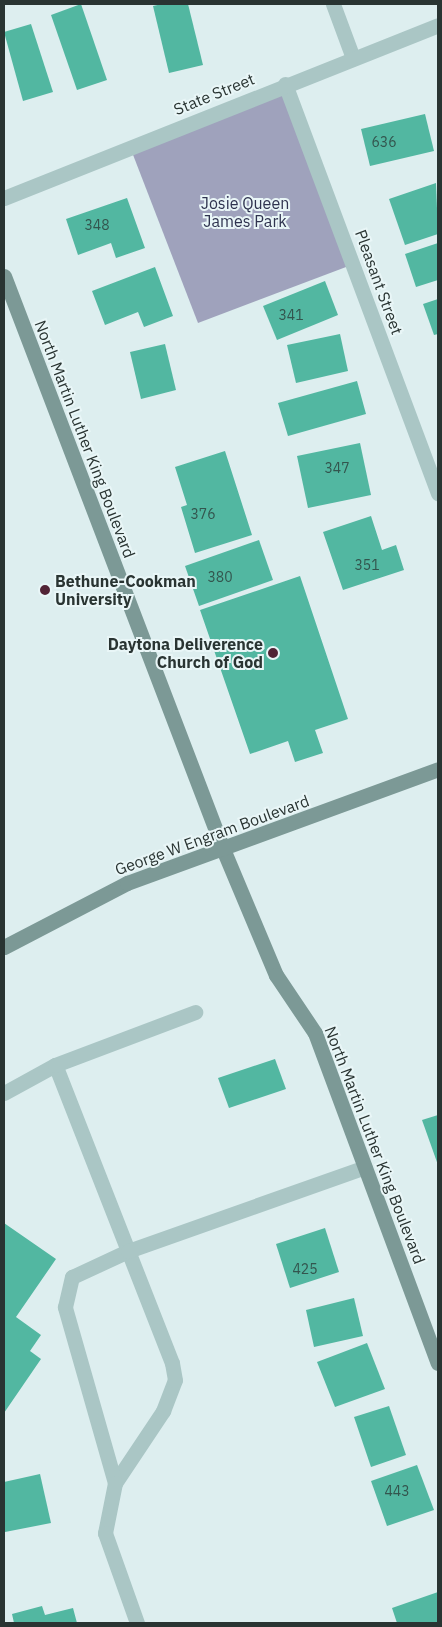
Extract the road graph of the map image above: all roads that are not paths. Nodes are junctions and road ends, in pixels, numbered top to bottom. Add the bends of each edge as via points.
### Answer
1 (333, 4) edge
2 (438, 25) edge
3 (353, 58) junction
4 (286, 84) junction
5 (4, 198) edge
6 (4, 276) edge
7 (438, 493) edge
8 (438, 769) edge
9 (224, 849) junction
10 (4, 947) edge
11 (195, 1012) dead end
12 (55, 1065) junction
13 (4, 1093) edge
14 (365, 1167) junction
15 (128, 1251) junction
16 (438, 1363) edge
17 (115, 1483) junction
18 (137, 1623) edge

1 - 3 street
2 - 3 street, State Street
3 - 4 street, State Street
4 - 5 street, State Street
4 - 7 street, Pleasant Street
6 - 9 street, North Martin Luther King Boulevard
8 - 9 street, George W Engram Boulevard
9 - 10 street, George W Engram Boulevard via 127,883
9 - 14 street, North Martin Luther King Boulevard via 276,975 315,1033
11 - 12 street
12 - 13 street
12 - 15 street
14 - 15 street
14 - 16 street, North Martin Luther King Boulevard
15 - 17 street via 172,1363 175,1380 163,1411
15 - 17 street via 72,1277 65,1308
17 - 18 street via 105,1533

